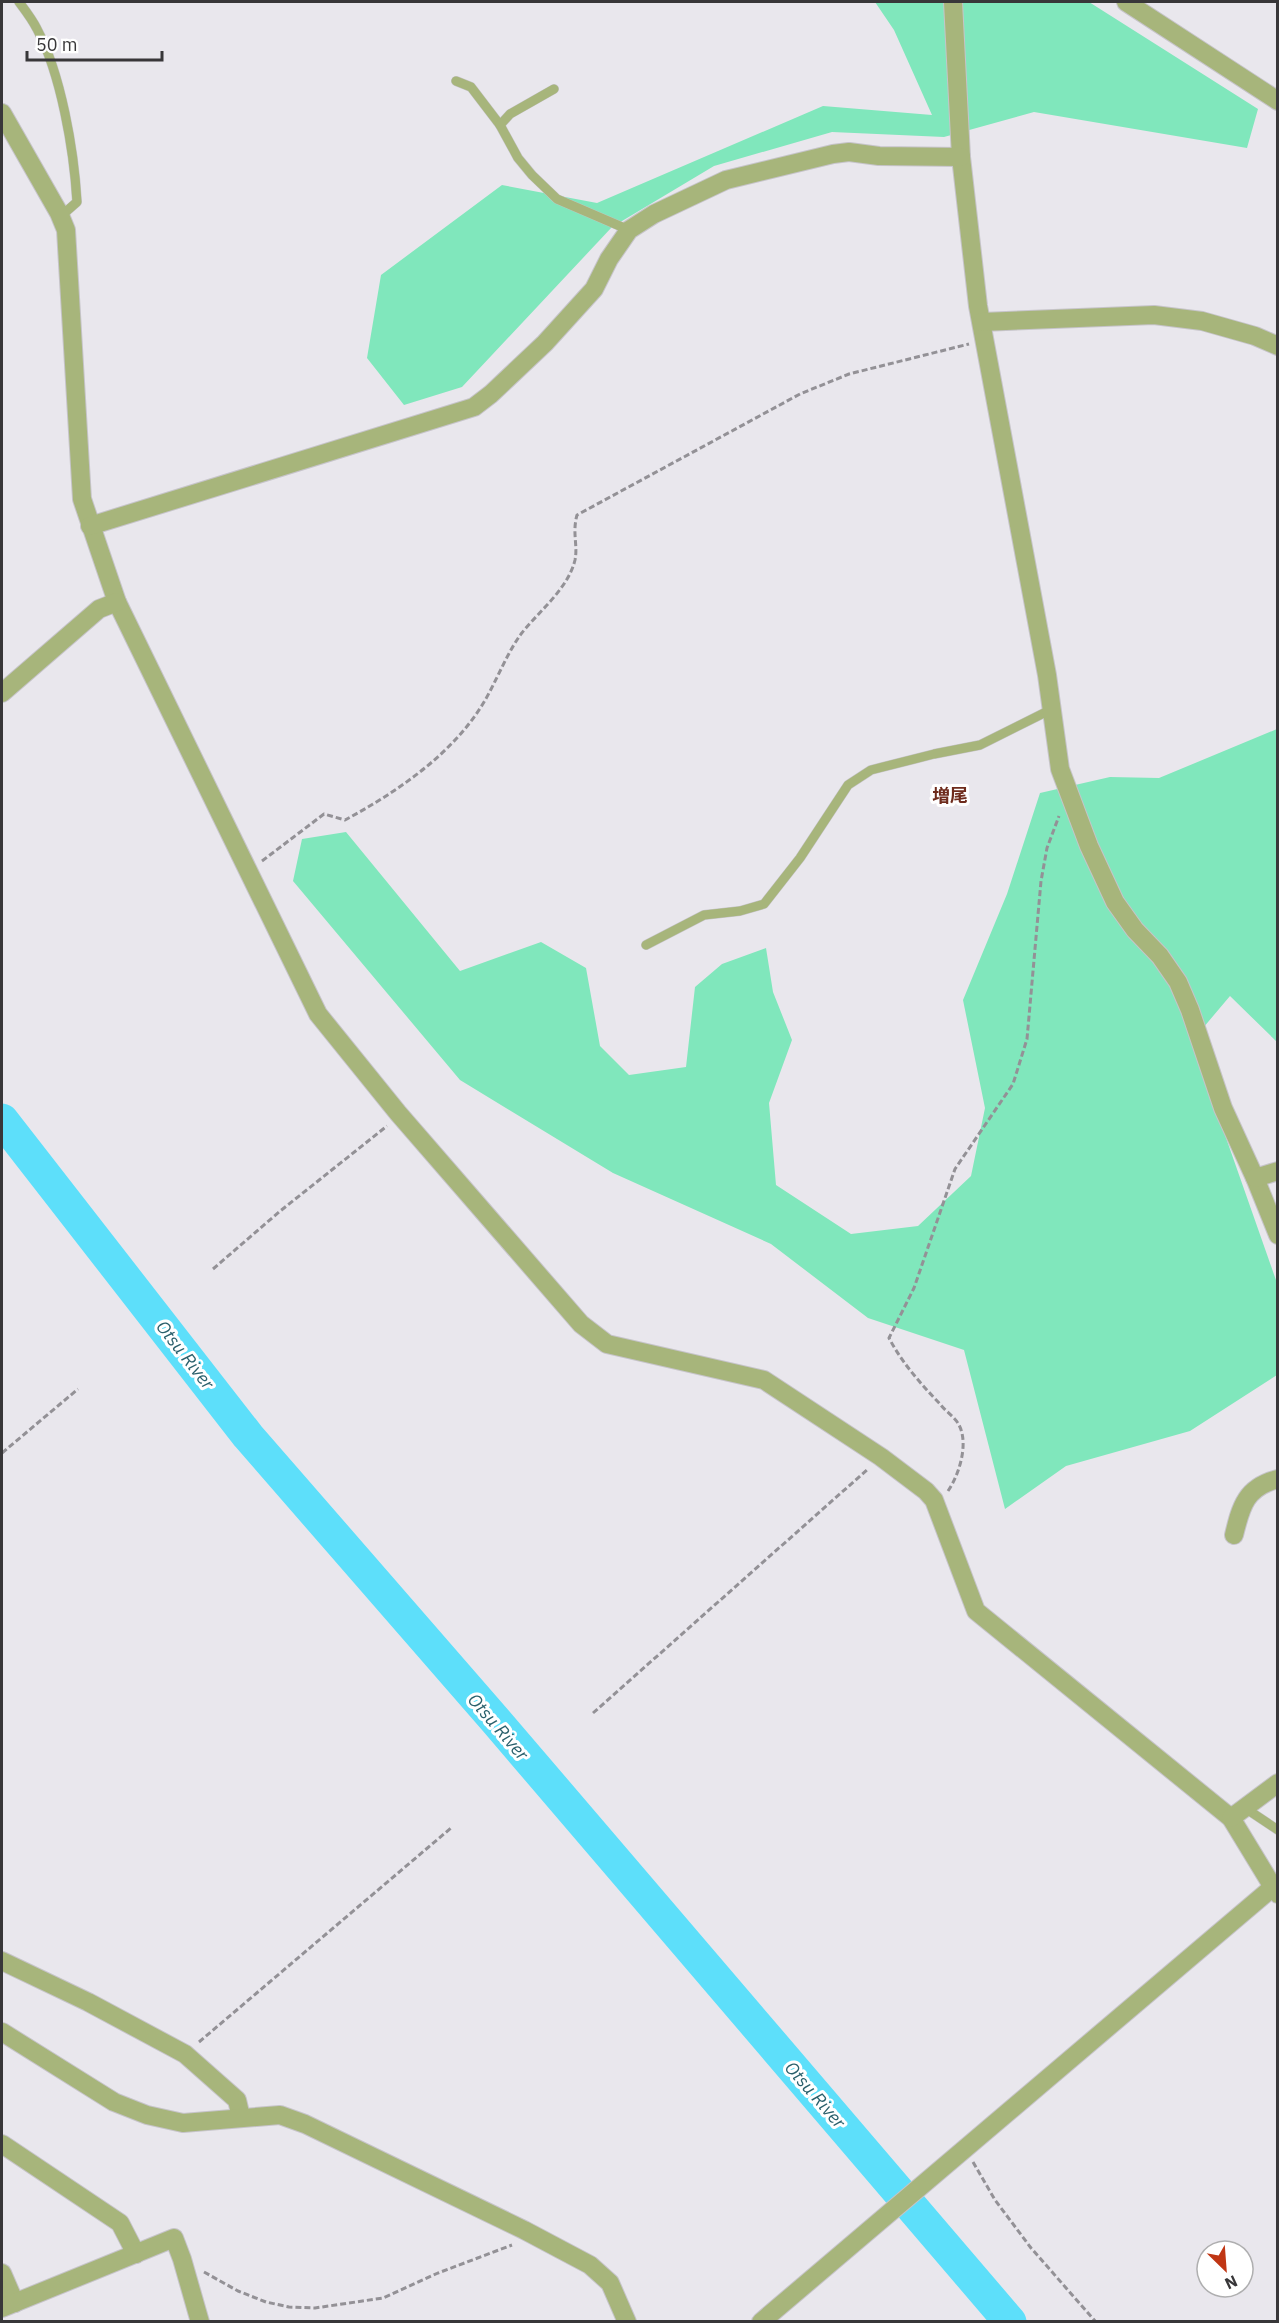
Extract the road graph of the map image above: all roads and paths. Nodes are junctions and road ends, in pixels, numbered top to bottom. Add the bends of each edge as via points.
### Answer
1 (19, 2) edge
2 (953, 2) edge
3 (1126, 2) edge
4 (456, 81) dead end
5 (554, 89) dead end
6 (1278, 101) edge
7 (2, 113) edge
8 (500, 125) junction
9 (962, 157) junction
10 (60, 216) junction
11 (629, 230) junction
12 (983, 331) junction
13 (1278, 345) edge
14 (90, 526) junction
15 (117, 602) junction
16 (2, 693) edge
17 (1052, 709) junction
18 (1067, 792) junction
19 (248, 872) junction
20 (646, 945) dead end
21 (398, 1113) junction
22 (1278, 1171) edge
23 (1255, 1178) junction
24 (1278, 1235) edge
25 (213, 1269) dead end
26 (78, 1389) dead end
27 (2, 1453) edge
28 (881, 1457) junction
29 (1278, 1479) edge
30 (934, 1500) junction
31 (1234, 1535) dead end
32 (593, 1713) dead end
33 (1278, 1783) edge
34 (1238, 1813) junction
35 (451, 1828) dead end
36 (1278, 1830) edge
37 (1275, 1891) edge
38 (2, 1961) edge
39 (2, 2032) edge
40 (185, 2054) junction
41 (242, 2117) junction
42 (2, 2144) edge
43 (964, 2148) junction
44 (524, 2230) junction
45 (136, 2254) junction
46 (182, 2259) junction
47 (2, 2273) edge
48 (8, 2306) edge
49 (200, 2322) edge
50 (627, 2322) edge
51 (761, 2322) edge
52 (1096, 2322) edge

1 - 10 lane via 37,28 56,76 76,180 77,202
2 - 9 street
3 - 6 street
4 - 8 lane via 471,87
5 - 8 lane via 510,114
7 - 10 street
8 - 11 lane via 518,158 557,199
9 - 11 street via 832,154 726,180
9 - 12 street
10 - 14 street via 66,230 69,264 82,499
11 - 14 street via 594,289 545,343 474,407
12 - 13 street via 1154,315 1202,321
12 - 17 street
12 - 19 path via 800,394 577,515 573,527 575,559 567,579 520,635 484,703 452,744 371,806 345,820 324,814
14 - 15 street
15 - 16 street via 99,609
15 - 19 street
17 - 18 street
17 - 20 lane via 980,745 871,770 848,785 764,904 704,915
18 - 23 street via 1115,902 1178,982 1223,1108
18 - 30 path via 1047,848 1027,1039 1013,1084 955,1169 914,1288 889,1338 898,1357 959,1425 963,1444 955,1481
19 - 21 street via 318,1014
21 - 25 path via 384,1129
21 - 28 street via 581,1324 607,1344 764,1380
22 - 23 street
23 - 24 street
26 - 27 path
28 - 30 street
28 - 32 path
29 - 31 street via 1257,1486 1242,1505
30 - 34 street via 976,1611
33 - 34 street
34 - 36 lane
34 - 37 street
35 - 40 path
37 - 43 street
38 - 40 street
39 - 41 street via 114,2102 147,2115 183,2122
40 - 41 street via 237,2100
41 - 44 street via 280,2115 305,2124
42 - 45 street via 120,2223
43 - 51 street
43 - 52 path via 995,2200
44 - 46 path via 518,2242 383,2298 315,2308 266,2302
44 - 50 street via 590,2265 610,2283
45 - 46 street via 174,2238
45 - 48 street
46 - 49 street
47 - 48 street

